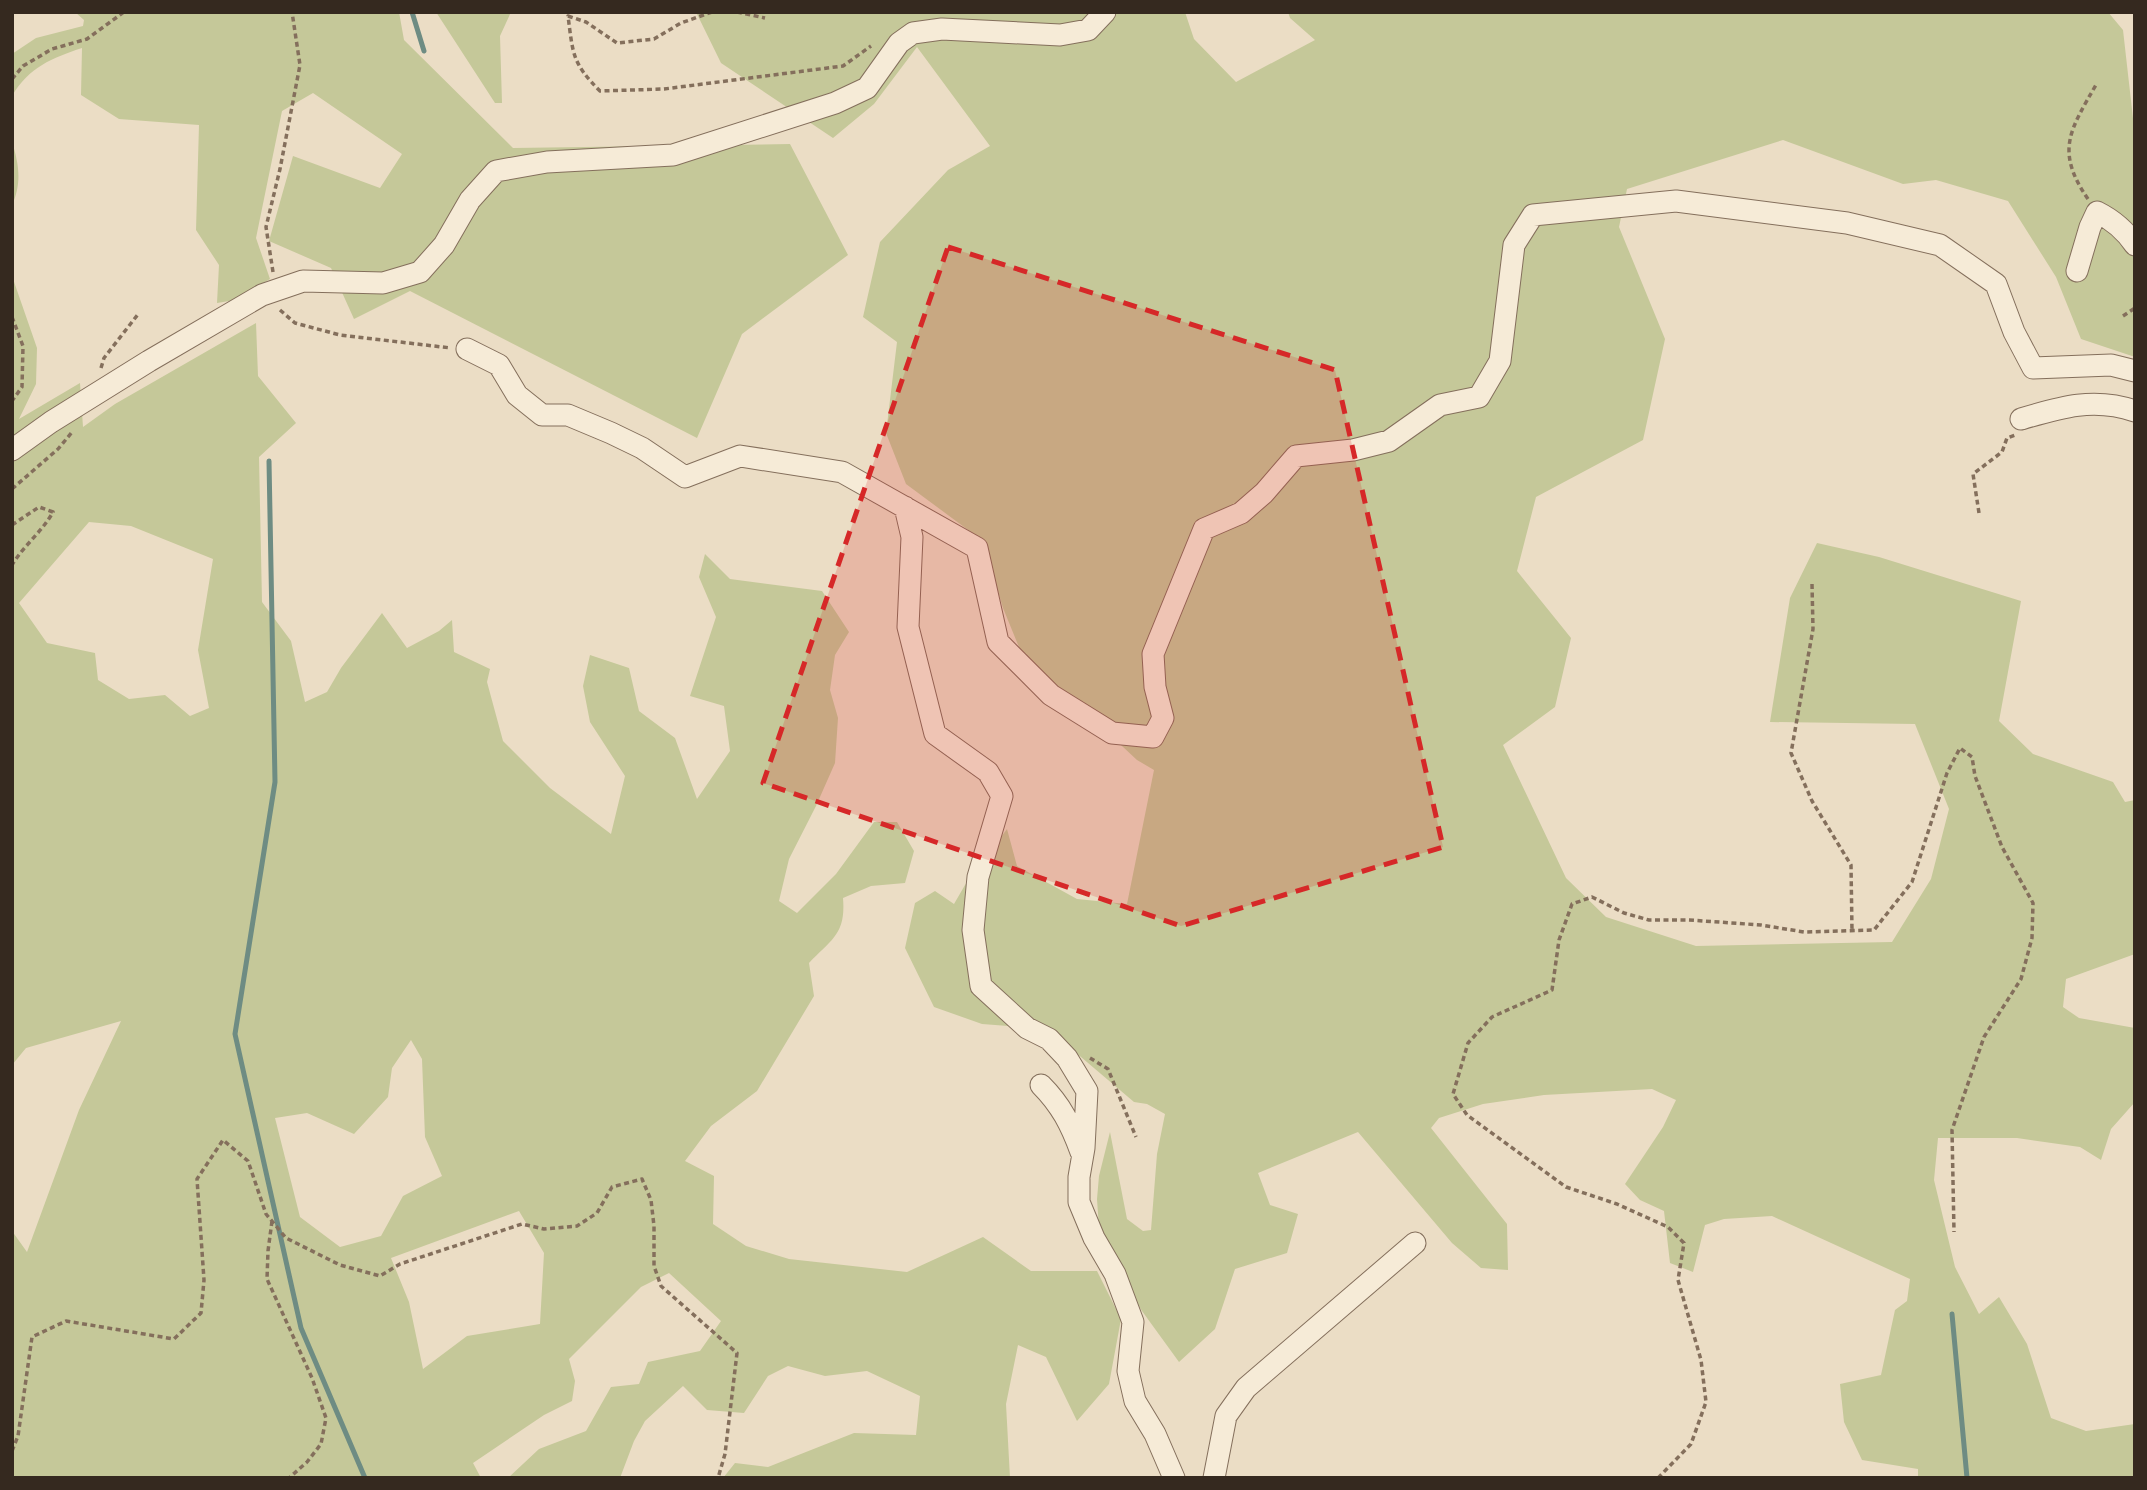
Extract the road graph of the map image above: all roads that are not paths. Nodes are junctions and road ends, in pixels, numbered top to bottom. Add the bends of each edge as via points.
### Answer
1 (1105, 12) edge
2 (2135, 245) edge
3 (2077, 271) dead end
4 (467, 349) road end
5 (2135, 371) edge
6 (2135, 411) edge
7 (2020, 426) road end
8 (12, 450) edge
9 (905, 507) junction
10 (1041, 1085) dead end
11 (1082, 1157) junction
12 (1415, 1243) dead end
13 (1174, 1478) edge
14 (1214, 1478) edge

1 - 8 street via 1088,30 1060,35 942,29 913,33 899,43 867,88 835,103 673,155 547,162 496,171 420,272 383,283 303,281 262,295
2 - 3 street via 2111,219 2097,212
4 - 9 street via 499,365 517,395 542,415 568,415 611,433 685,477 740,456 842,472
5 - 9 street via 2111,365 2033,368 1996,284 1940,245 1847,223 1676,201 1533,215 1514,245 1500,361 1479,397 1440,405 1389,441 1296,456 1241,513 1204,529 1153,654 1163,718 1153,737 1112,733 1051,695 998,642 977,548
6 - 7 street via 2117,405 2069,405
9 - 11 street via 912,537 908,627 935,734 988,772 1002,796 978,877 973,930 981,986 1027,1028 1049,1039 1087,1091
10 - 11 street via 1059,1103
11 - 13 street via 1079,1202 1133,1322 1128,1371 1135,1401
12 - 14 street via 1246,1388 1226,1416

